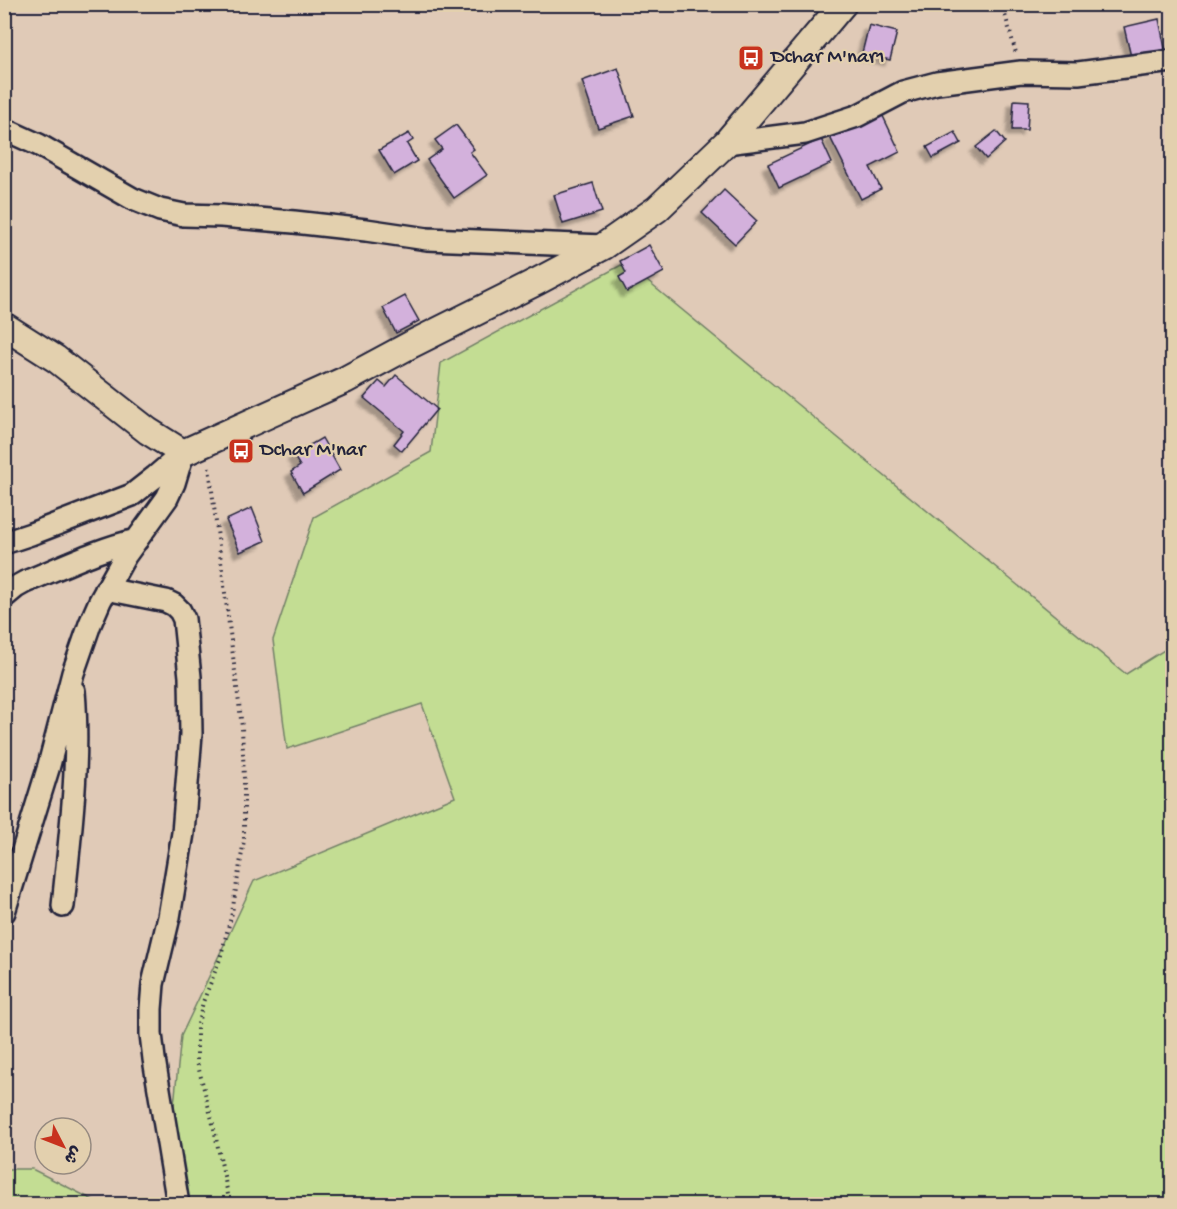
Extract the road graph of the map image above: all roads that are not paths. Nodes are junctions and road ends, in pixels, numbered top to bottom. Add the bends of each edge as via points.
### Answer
1 (843, 4) edge
2 (1173, 61) edge
3 (4, 129) edge
4 (726, 143) junction
5 (604, 246) junction
6 (4, 326) edge
7 (194, 448) junction
8 (137, 540) junction
9 (4, 543) edge
10 (106, 589) junction
11 (4, 597) edge
12 (73, 673) junction
13 (63, 906) dead end
14 (4, 912) edge
15 (178, 1204) edge

1 - 4 street
2 - 4 street via 1078,73 1021,72 938,83 903,92 857,116 805,132
3 - 5 street via 160,210 427,239
4 - 5 street via 657,209
5 - 7 street via 345,380
6 - 7 street via 56,359 148,431
7 - 8 street via 167,498
7 - 9 street via 132,495
8 - 10 street
8 - 11 street via 83,557 25,582
10 - 12 street
10 - 15 street via 166,601 184,619 191,725 183,833 151,1009 154,1059
12 - 13 street via 75,765
12 - 14 street

